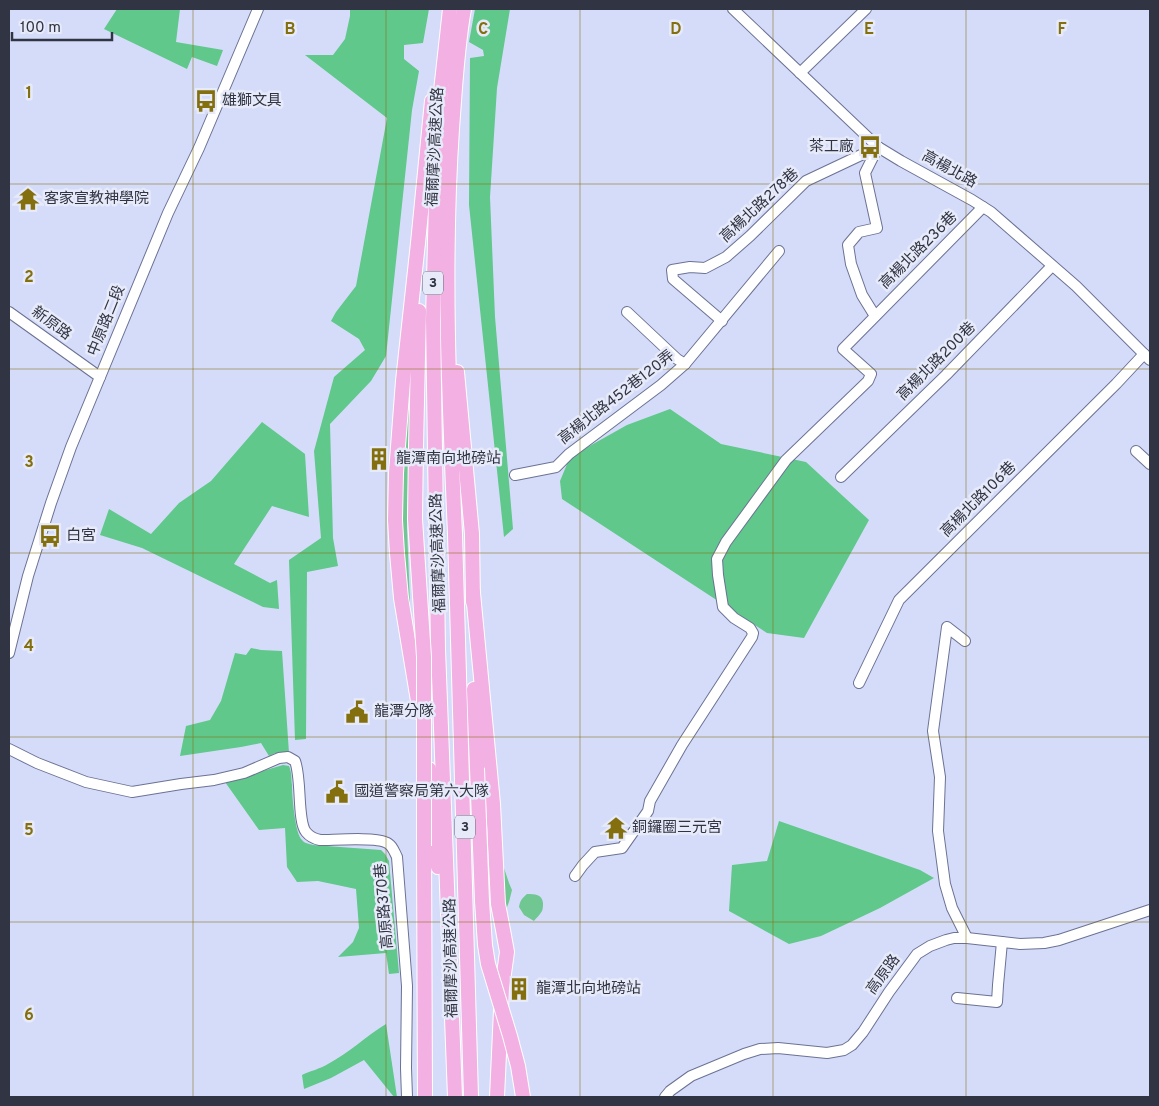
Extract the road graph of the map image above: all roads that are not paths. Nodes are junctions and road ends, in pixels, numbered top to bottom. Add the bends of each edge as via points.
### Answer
1 (258, 9) edge
2 (449, 9) edge
3 (464, 9) edge
4 (733, 9) edge
5 (866, 9) edge
6 (800, 73) junction
7 (878, 147) junction
8 (983, 207) junction
9 (418, 243) junction
10 (779, 251) dead end
11 (1052, 266) junction
12 (448, 289) junction
13 (9, 312) edge
14 (626, 312) dead end
15 (876, 316) junction
16 (722, 321) junction
17 (1147, 357) edge
18 (685, 364) junction
19 (100, 377) junction
20 (1136, 452) dead end
21 (1150, 464) edge
22 (515, 475) dead end
23 (841, 477) dead end
24 (473, 593) junction
25 (965, 641) dead end
26 (9, 653) edge
27 (859, 683) dead end
28 (9, 748) edge
29 (575, 876) dead end
30 (1150, 910) edge
31 (967, 938) junction
32 (1002, 942) junction
33 (450, 946) junction
34 (957, 998) dead end
35 (407, 1097) edge
36 (425, 1097) edge
37 (455, 1097) edge
38 (471, 1097) edge
39 (497, 1097) edge
40 (523, 1097) edge
41 (664, 1097) edge

1 - 19 street, 中原路二段
2 - 9 highway via 434,85
2 - 33 highway, 福爾摩沙高速公路 / 3 via 437,160 433,320 438,658
3 - 12 highway, 福爾摩沙高速公路 / 3 via 455,82 449,182
4 - 6 street, 高楊北路
5 - 6 street
6 - 7 street, 高楊北路
7 - 8 street, 高楊北路
7 - 15 street via 866,173 877,228 859,232 848,245 862,295
7 - 16 street, 高楊北路278巷 via 806,181 726,257 705,268 672,270 674,280
8 - 11 street, 高楊北路
8 - 15 street, 高楊北路236巷
9 - 33 highway via 396,473 395,520 401,598 428,759 442,908
9 - 36 highway, bridge via 415,519 424,657
10 - 16 street, 高楊北路452巷120弄
11 - 17 street, 高楊北路
11 - 23 street, 高楊北路200巷
12 - 24 highway via 472,534
12 - 38 highway, 福爾摩沙高速公路 / 3
13 - 19 street, 新原路
14 - 18 street
15 - 29 street, 高楊北路236巷 via 843,349 871,374 868,381 786,460 717,559 724,607 750,628 752,637 682,745 650,801 648,811 622,848 595,852
16 - 18 street, 高楊北路452巷120弄
17 - 27 street, 高楊北路106巷 via 900,600
18 - 22 street, 高楊北路452巷120弄 via 556,467
19 - 26 street, 中原路二段 via 51,503
20 - 21 street
24 - 39 highway via 493,804 498,904 507,952 502,988
24 - 40 highway, bridge via 472,642 485,945
25 - 31 street via 947,627 933,731 940,777 938,831 944,884
28 - 35 street, 高原路370巷 via 69,776 132,792 214,780 244,773 279,758 295,761 299,774 302,824 306,832 320,840 386,842 397,858 407,986
30 - 32 street, 高原路 via 1052,941 1035,944
31 - 32 street, 高原路
31 - 41 street, 高原路 via 946,940 917,954 864,1032 844,1050 827,1054 778,1048 752,1052 691,1076
32 - 34 street via 998,1002
33 - 37 highway, 福爾摩沙高速公路 / 3

